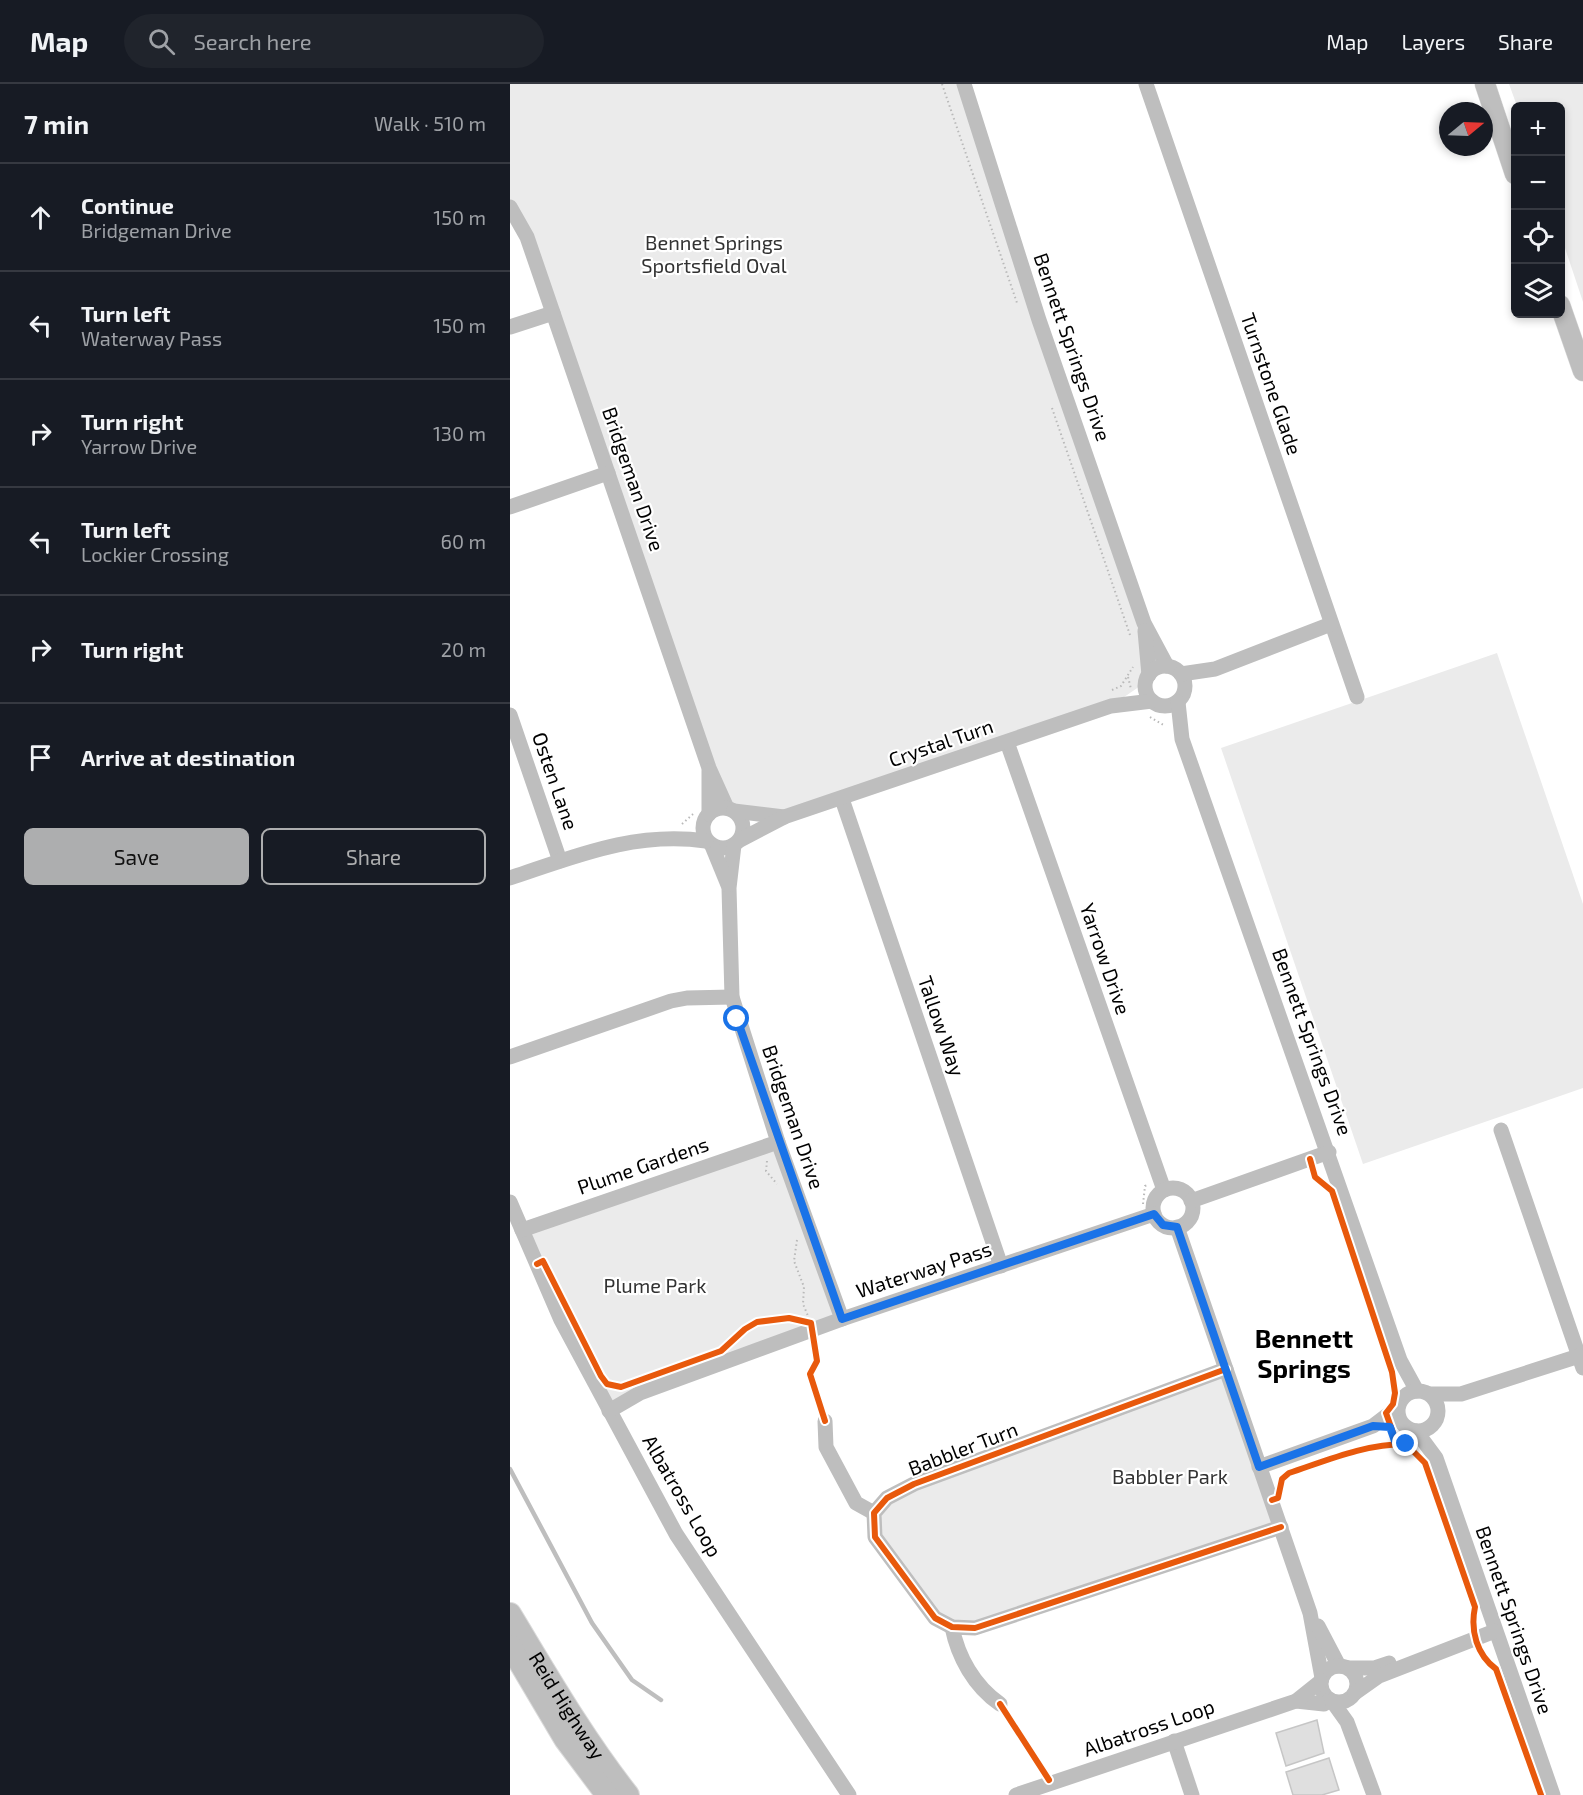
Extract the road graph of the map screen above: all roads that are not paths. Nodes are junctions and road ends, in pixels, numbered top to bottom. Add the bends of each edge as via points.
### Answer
1 (964, 84) edge
2 (1146, 84) edge
3 (1485, 84) edge
4 (1511, 162) edge
5 (510, 207) edge
6 (553, 313) junction
7 (1565, 318) edge
8 (510, 327) edge
9 (1583, 371) edge
10 (608, 473) junction
11 (510, 507) edge
12 (1144, 623) junction
13 (1331, 624) junction
14 (1147, 679) junction
15 (1178, 683) junction
16 (1357, 696) dead end
17 (1108, 699) junction
18 (1152, 708) junction
19 (510, 715) edge
20 (1182, 739) junction
21 (1007, 742) junction
22 (709, 768) junction
23 (842, 799) junction
24 (730, 810) junction
25 (784, 818) junction
26 (707, 832) junction
27 (737, 843) junction
28 (560, 861) junction
29 (510, 878) edge
30 (729, 888) junction
31 (732, 997) junction
32 (510, 1057) edge
33 (1500, 1130) dead end
34 (778, 1142) junction
35 (1329, 1152) junction
36 (1164, 1190) junction
37 (1191, 1201) junction
38 (510, 1202) edge
39 (1154, 1214) junction
40 (1177, 1227) junction
41 (522, 1230) junction
42 (1001, 1266) junction
43 (842, 1319) junction
44 (1581, 1362) edge
45 (1226, 1369) junction
46 (1461, 1394) junction
47 (1412, 1397) junction
48 (609, 1411) junction
49 (1437, 1417) junction
50 (825, 1421) dead end
51 (1373, 1426) junction
52 (1410, 1428) junction
53 (1436, 1458) junction
54 (1259, 1467) junction
55 (874, 1513) junction
56 (1281, 1527) junction
57 (1310, 1613) junction
58 (510, 1614) edge
59 (952, 1627) junction
60 (1495, 1631) junction
61 (510, 1646) edge
62 (1435, 1653) junction
63 (1344, 1667) junction
64 (1322, 1680) junction
65 (1354, 1694) junction
66 (1331, 1700) junction
67 (1296, 1701) junction
68 (1000, 1704) dead end
69 (1174, 1741) junction
70 (1362, 1761) junction
71 (607, 1795) edge
72 (628, 1795) edge
73 (849, 1795) edge
74 (1016, 1795) edge
75 (1192, 1795) edge
76 (1374, 1795) edge
77 (1553, 1795) edge

1 - 12 street, Bennett Springs Drive via 1043,331
2 - 13 street, Turnstone Glade
3 - 4 main road
5 - 6 street, Bridgeman Drive via 527,237
6 - 8 street
6 - 10 street, Bridgeman Drive
7 - 9 main road
10 - 11 street
10 - 22 street, Bridgeman Drive
12 - 14 street, Bennett Springs Drive
12 - 15 street, Bennett Springs Drive
13 - 15 street
13 - 16 street, Turnstone Glade
14 - 15 street, Crystal Turn via 1159,667
14 - 17 street, Crystal Turn
14 - 18 street, Bennett Springs Drive
15 - 18 street, Crystal Turn via 1171,706
15 - 20 street, Bennett Springs Drive
17 - 18 street, Crystal Turn
17 - 21 street, Crystal Turn
18 - 20 street, Bennett Springs Drive
19 - 28 street, Osten Lane
20 - 35 street, Bennett Springs Drive
21 - 23 street, Crystal Turn
21 - 36 street, Yarrow Drive
22 - 24 street
22 - 26 street
23 - 25 street, Crystal Turn
23 - 42 street, Tallow Way
24 - 25 street
24 - 26 street via 720,808
24 - 27 street via 742,821
25 - 27 street, Crystal Turn
26 - 27 street via 723,849
26 - 28 street via 608,845
26 - 30 street
27 - 30 street
28 - 29 street
30 - 31 street, Bridgeman Drive
31 - 32 street via 671,1001
31 - 34 street, Bridgeman Drive
33 - 44 street
34 - 41 street, Plume Gardens
34 - 43 street, Bridgeman Drive
35 - 37 street
35 - 47 street, Bennett Springs Drive
36 - 37 street via 1183,1191
36 - 39 street via 1154,1200
37 - 40 street via 1192,1214
38 - 41 street, Albatross Loop
39 - 40 street via 1163,1225
39 - 42 street, Waterway Pass
40 - 45 street
41 - 48 street, Albatross Loop via 561,1320
42 - 43 street, Waterway Pass
43 - 48 street, Waterway Pass via 640,1393
44 - 46 street
45 - 54 street
45 - 55 street, Babbler Turn via 914,1484 887,1498
46 - 47 street
46 - 49 street
47 - 49 street via 1437,1406
47 - 51 street
47 - 52 street via 1398,1414
48 - 73 street, Albatross Loop via 676,1534
49 - 52 street via 1424,1430
49 - 53 street, Bennett Springs Drive
50 - 55 street via 826,1447 851,1494 856,1503
51 - 52 street
51 - 54 street
52 - 53 street, Bennett Springs Drive
53 - 60 street, Bennett Springs Drive
54 - 56 street
55 - 59 street via 875,1537 935,1618
56 - 57 street
56 - 59 street via 975,1628
57 - 63 street
57 - 64 street
58 - 72 highway, Reid Highway via 555,1689
59 - 68 street via 962,1659 984,1693
60 - 62 street
60 - 77 street, Bennett Springs Drive
61 - 71 highway, Reid Highway via 566,1739
62 - 63 street via 1413,1655 1374,1668
62 - 65 street via 1379,1676
63 - 64 street via 1329,1669
63 - 65 street via 1357,1680
64 - 66 street via 1324,1694
64 - 67 street
65 - 66 street via 1342,1702
65 - 70 street via 1354,1724
66 - 67 street via 1324,1704
66 - 70 street via 1347,1722
67 - 69 street, Albatross Loop
69 - 74 street, Albatross Loop
69 - 75 street
70 - 76 street

